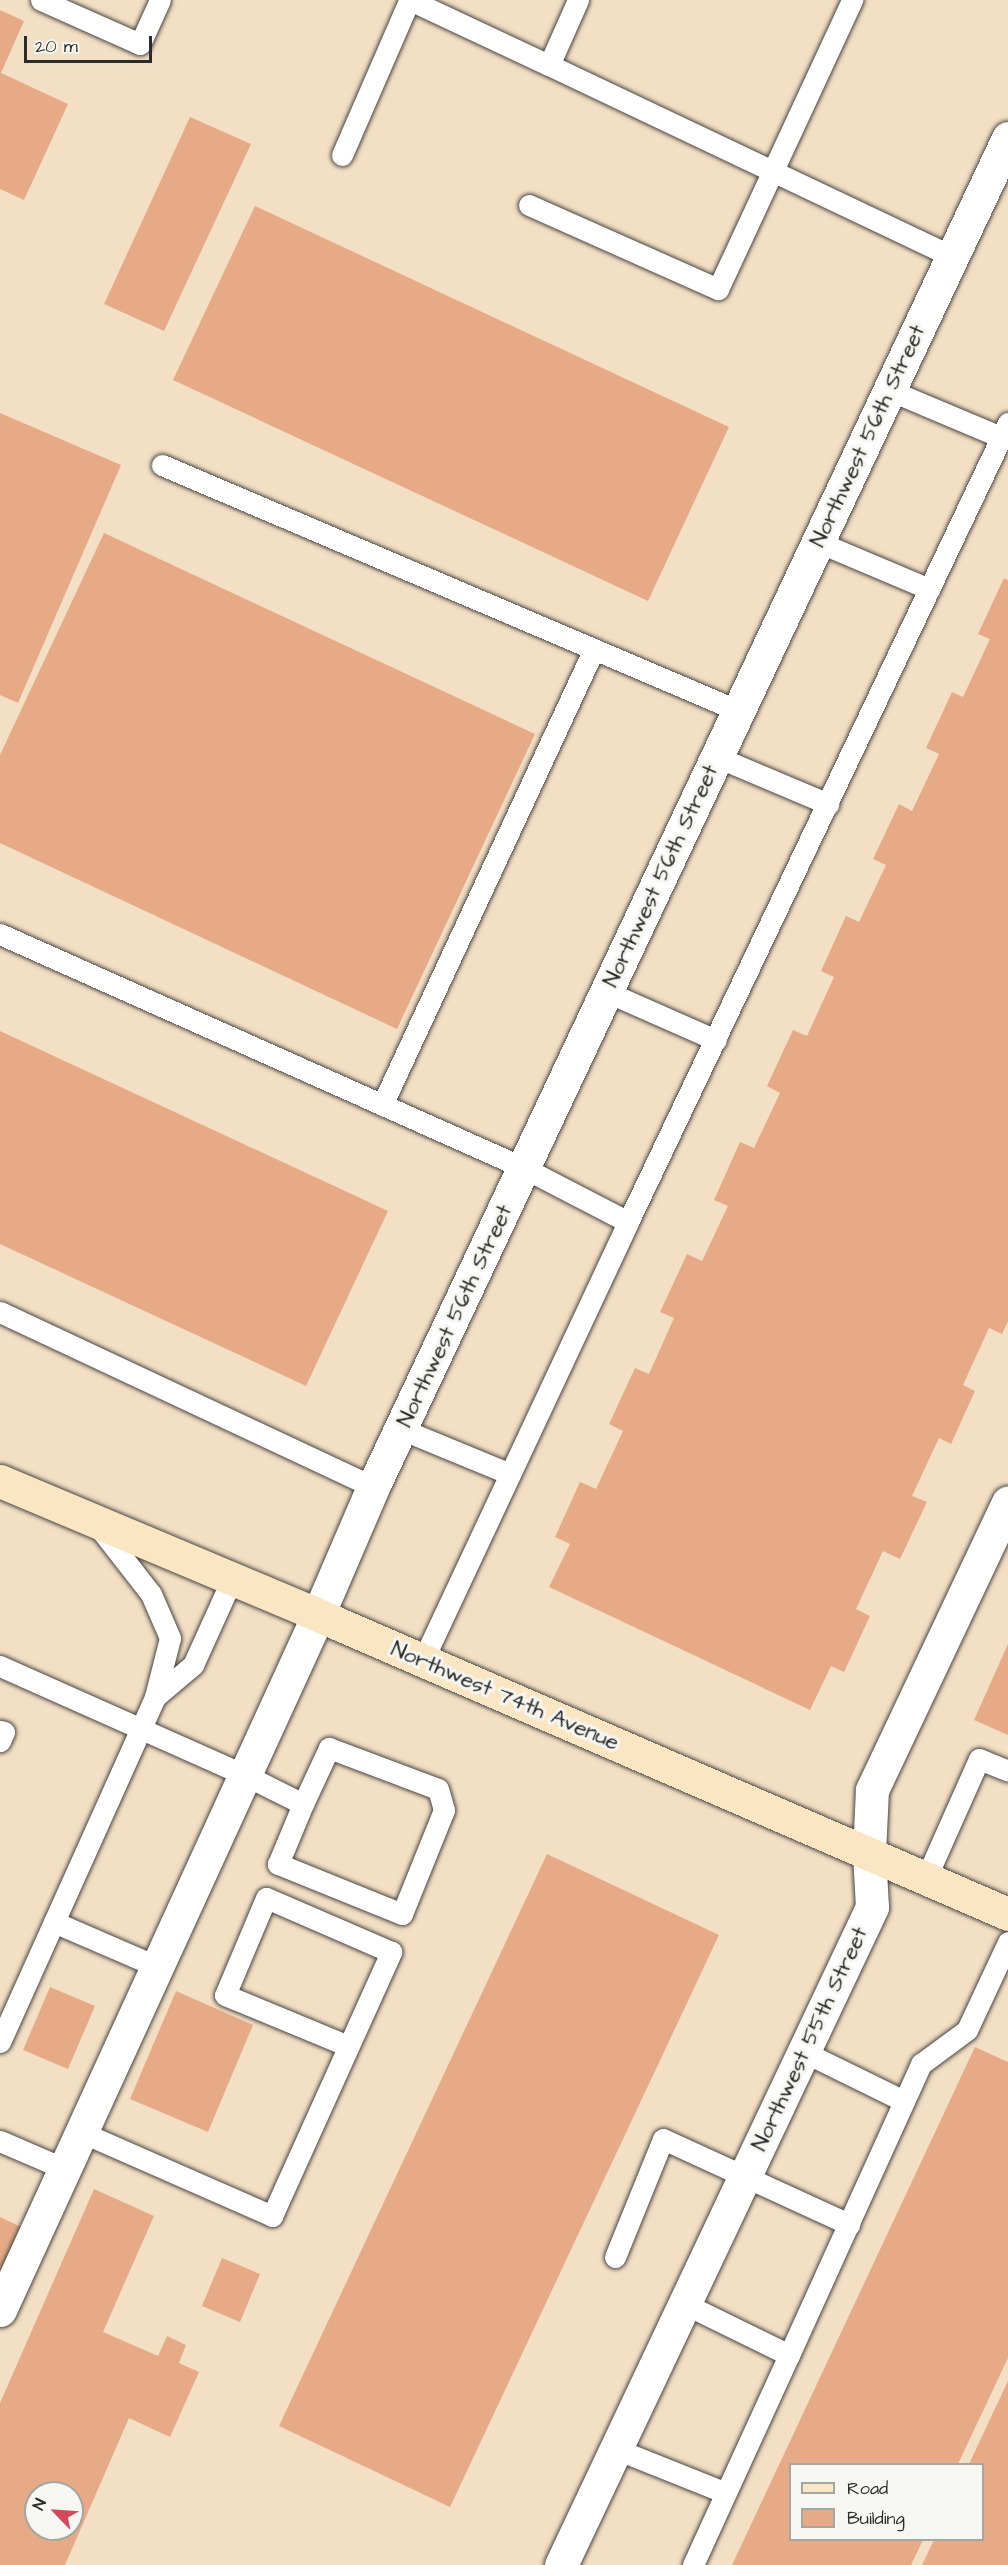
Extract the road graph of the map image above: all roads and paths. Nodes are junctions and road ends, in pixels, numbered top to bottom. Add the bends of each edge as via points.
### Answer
1 (41, 0) edge
2 (159, 0) edge
3 (578, 0) edge
4 (852, 0) edge
5 (410, 1) edge
6 (549, 65) junction
7 (1008, 138) edge
8 (342, 155) dead end
9 (772, 170) junction
10 (1001, 172) edge
11 (529, 205) dead end
12 (952, 256) junction
13 (889, 390) junction
14 (1005, 430) edge
15 (162, 465) dead end
16 (818, 542) junction
17 (929, 590) junction
18 (594, 650) junction
19 (739, 711) junction
20 (717, 757) junction
21 (828, 804) junction
22 (0, 934) edge
23 (607, 992) junction
24 (716, 1040) junction
25 (382, 1105) junction
26 (524, 1168) junction
27 (628, 1222) junction
28 (0, 1312) edge
29 (401, 1429) junction
30 (510, 1474) junction
31 (0, 1481) edge
32 (373, 1487) junction
33 (1008, 1502) edge
34 (94, 1521) junction
35 (232, 1579) junction
36 (318, 1615) junction
37 (423, 1660) junction
38 (0, 1666) edge
39 (155, 1697) junction
40 (141, 1729) junction
41 (1008, 1772) edge
42 (245, 1775) junction
43 (303, 1804) junction
44 (869, 1852) junction
45 (926, 1878) junction
46 (1008, 1914) edge
47 (54, 1922) junction
48 (1008, 1942) edge
49 (158, 1967) junction
50 (0, 2042) edge
51 (348, 2046) junction
52 (804, 2052) junction
53 (904, 2101) junction
54 (81, 2132) junction
55 (0, 2141) edge
56 (65, 2169) junction
57 (745, 2176) junction
58 (849, 2224) junction
59 (615, 2257) dead end
60 (685, 2304) junction
61 (0, 2310) edge
62 (789, 2355) junction
63 (616, 2449) junction
64 (726, 2493) junction
65 (561, 2565) edge
66 (693, 2565) edge

1 - 2 lane via 140,44
3 - 6 lane
4 - 9 lane
5 - 6 lane
5 - 8 lane
6 - 9 lane
7 - 10 street, Northwest 56th Street
9 - 11 lane via 717,289
9 - 12 lane
10 - 12 street, Northwest 56th Street
12 - 13 street, Northwest 56th Street
13 - 14 lane
13 - 16 street, Northwest 56th Street
14 - 17 lane
15 - 18 lane
16 - 17 lane
16 - 19 street, Northwest 56th Street
17 - 21 lane
18 - 19 lane
18 - 25 lane
19 - 20 street, Northwest 56th Street
20 - 21 lane
20 - 23 street, Northwest 56th Street
21 - 24 lane
22 - 25 lane
23 - 24 lane
23 - 26 street, Northwest 56th Street
24 - 27 lane
25 - 26 lane
26 - 27 lane
26 - 29 street, Northwest 56th Street
27 - 30 lane
28 - 32 lane
29 - 30 lane
29 - 32 street, Northwest 56th Street
30 - 37 lane
31 - 34 street, Northwest 74th Avenue
32 - 36 street, Northwest 56th Street
33 - 44 street, Northwest 55th Street via 872,1790
34 - 35 street, Northwest 74th Avenue
34 - 39 lane via 151,1594 170,1638
35 - 36 street, Northwest 74th Avenue
35 - 39 lane via 193,1665
36 - 37 street, Northwest 74th Avenue
36 - 42 street, Northwest 56th Street
37 - 44 street, Northwest 74th Avenue
38 - 40 lane
39 - 40 lane
40 - 42 lane
40 - 47 lane
41 - 45 lane via 979,1759
42 - 43 lane
42 - 49 street, Northwest 56th Street
43 - 43 lane via 329,1748 438,1789 444,1810 402,1914 278,1864
44 - 45 street, Northwest 74th Avenue
44 - 52 street, Northwest 55th Street via 872,1907
45 - 46 street, Northwest 74th Avenue
47 - 49 lane
47 - 50 lane
48 - 53 lane via 967,2030 921,2064
49 - 54 street, Northwest 56th Street
51 - 51 lane via 391,1952 266,1898 225,1995
51 - 54 lane via 272,2216
52 - 53 lane
52 - 57 street, Northwest 55th Street
53 - 58 lane
54 - 56 street, Northwest 56th Street
55 - 56 lane
56 - 61 street, Northwest 56th Street
57 - 58 lane
57 - 59 lane via 663,2139
57 - 60 street, Northwest 55th Street
58 - 62 lane
60 - 62 lane
60 - 63 street, Northwest 55th Street
62 - 64 lane
63 - 64 lane
63 - 65 street, Northwest 55th Street
64 - 66 lane

